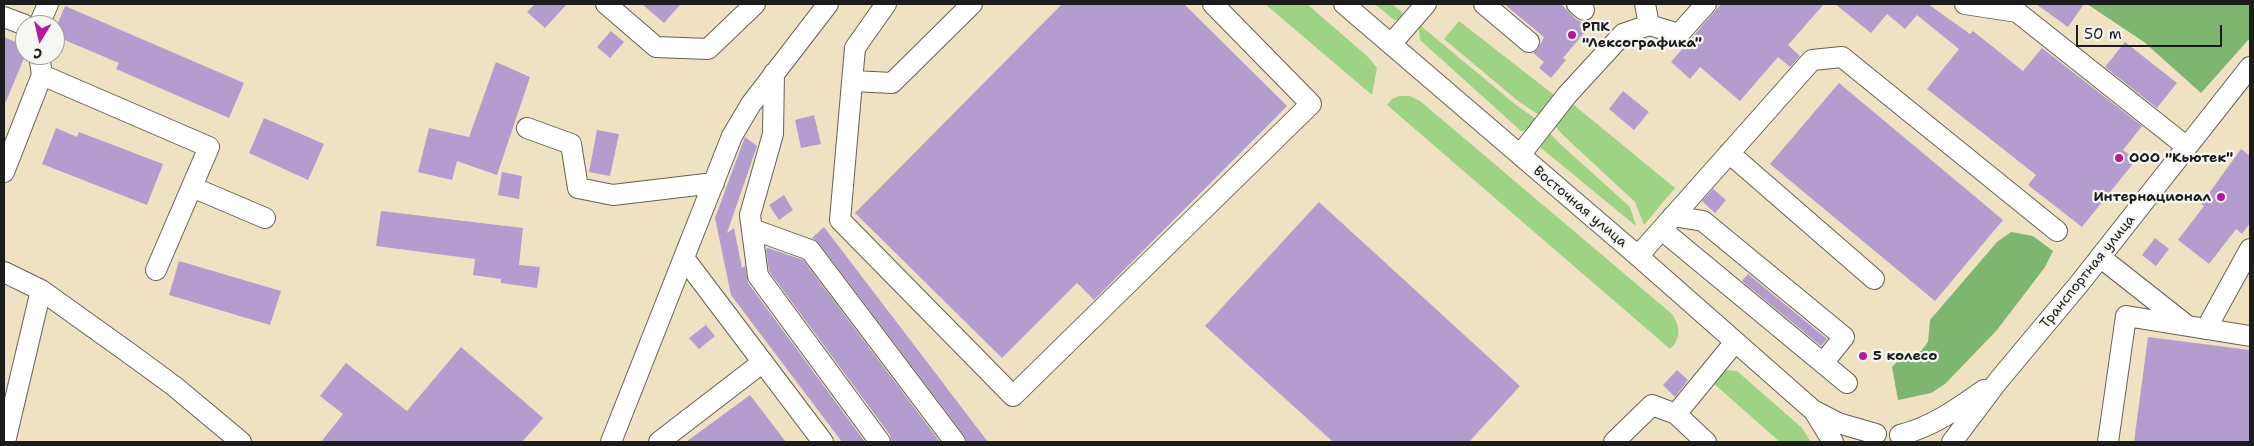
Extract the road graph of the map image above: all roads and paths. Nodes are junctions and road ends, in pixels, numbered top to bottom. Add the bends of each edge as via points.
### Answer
1 (606, 4) edge
2 (755, 4) edge
3 (828, 4) edge
4 (886, 4) edge
5 (972, 4) edge
6 (1213, 4) edge
7 (1344, 4) edge
8 (1426, 4) edge
9 (1484, 4) edge
10 (1645, 4) edge
11 (1706, 4) edge
12 (1965, 4) edge
13 (1649, 25) junction
14 (1529, 42) dead end
15 (1391, 44) junction
16 (40, 65) edge
17 (2250, 67) edge
18 (774, 73) junction
19 (42, 75) junction
20 (852, 81) junction
21 (527, 128) dead end
22 (11, 135) edge
23 (2187, 147) junction
24 (1729, 153) junction
25 (1520, 155) junction
26 (4, 172) edge
27 (714, 183) junction
28 (192, 187) junction
29 (265, 218) dead end
30 (1667, 223) junction
31 (752, 229) junction
32 (2057, 230) dead end
33 (2250, 249) edge
34 (1638, 256) junction
35 (2100, 257) junction
36 (684, 258) junction
37 (156, 270) dead end
38 (4, 272) edge
39 (1874, 279) dead end
40 (41, 290) junction
41 (2196, 327) junction
42 (2250, 336) edge
43 (1735, 342) junction
44 (763, 362) junction
45 (1823, 362) junction
46 (1998, 381) junction
47 (1847, 382) dead end
48 (1814, 411) junction
49 (1676, 414) junction
50 (1868, 438) edge
51 (1906, 438) edge
52 (5, 442) edge
53 (241, 442) edge
54 (612, 442) edge
55 (659, 442) edge
56 (823, 442) edge
57 (880, 442) edge
58 (955, 442) edge
59 (1614, 442) edge
60 (1706, 442) edge
61 (1833, 442) edge
62 (1952, 442) edge
63 (2108, 442) edge

1 - 2 street via 656,47 708,49
3 - 18 street
4 - 20 street via 856,48
5 - 20 street via 892,83
6 - 20 street via 1311,104 1013,396 840,220
7 - 15 street, Восточная улица
8 - 15 street
9 - 14 street
10 - 13 street
11 - 13 street via 1679,34
12 - 23 street via 2017,12
13 - 25 street via 1623,34 1567,95
15 - 25 street, Восточная улица
16 - 19 street
17 - 23 street, Транспортная улица
18 - 27 street via 732,136
18 - 31 street via 773,134 750,215
19 - 22 street
19 - 28 street via 209,147
21 - 27 street via 571,144 578,188 613,194
22 - 26 street
23 - 35 street, Транспортная улица
24 - 30 street
24 - 32 street via 1812,60 1842,57
24 - 39 street
25 - 34 street, Восточная улица
27 - 36 street
28 - 29 street
28 - 37 street
30 - 34 street
30 - 45 street
30 - 45 street via 1703,221 1844,337
31 - 57 street via 758,276
31 - 58 street via 810,250
33 - 41 street
34 - 43 street, Восточная улица
35 - 41 street
35 - 46 street, Транспортная улица
36 - 44 street
36 - 54 street
38 - 40 street
40 - 52 street
40 - 53 street via 174,386
41 - 42 street
41 - 63 street via 2126,316
43 - 48 street, Восточная улица
43 - 49 street
44 - 55 street
44 - 56 street
45 - 47 street
46 - 51 street, Восточная улица
46 - 62 street
48 - 50 street, Восточная улица
48 - 61 street, Восточная улица
49 - 59 street via 1652,405
49 - 60 street
50 - 51 street, Восточная улица via 1888,432

